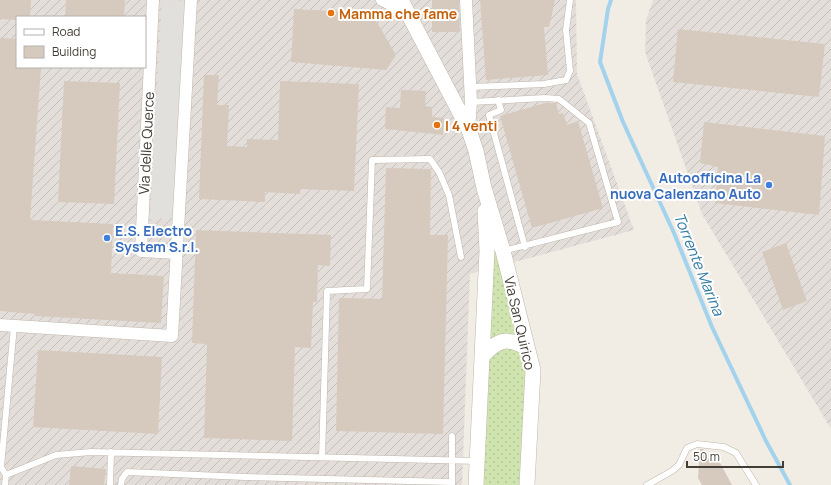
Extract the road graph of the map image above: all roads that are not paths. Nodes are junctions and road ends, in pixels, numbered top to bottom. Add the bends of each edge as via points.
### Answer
1 (152, 0) edge
2 (191, 0) edge
3 (382, 0) edge
4 (401, 0) edge
5 (466, 0) edge
6 (570, 0) edge
7 (411, 18) junction
8 (470, 87) junction
9 (498, 100) junction
10 (471, 102) junction
11 (470, 130) junction
12 (484, 188) junction
13 (525, 247) junction
14 (503, 252) junction
15 (177, 253) junction
16 (461, 257) dead end
17 (0, 325) edge
18 (14, 326) junction
19 (526, 348) junction
20 (482, 357) junction
21 (452, 436) dead end
22 (112, 452) junction
23 (322, 457) junction
24 (452, 460) junction
25 (478, 461) junction
26 (6, 475) junction
27 (452, 483) edge
28 (5, 485) edge
29 (110, 485) edge
30 (121, 485) edge
31 (476, 485) edge
32 (527, 485) edge
33 (647, 485) edge
34 (756, 485) edge

1 - 15 street, Via delle Querce via 142,251
2 - 15 street
3 - 7 street
4 - 7 street, Via San Quirico
5 - 8 street
6 - 8 lane via 566,30 570,71 566,80 544,84
7 - 11 street, Via San Quirico
8 - 10 street
9 - 10 lane
9 - 13 lane via 501,110 489,115
9 - 13 lane via 559,99 589,123 618,222
10 - 11 street
11 - 12 street, Via San Quirico
12 - 14 street, Via San Quirico
12 - 20 street, Via San Quirico via 487,251
13 - 14 lane
14 - 19 street, Via San Quirico
15 - 18 street via 172,336
16 - 23 lane via 449,195 430,159 372,160 368,289 327,291
17 - 18 street
18 - 26 lane via 1,467
19 - 20 street via 516,342 497,343
19 - 32 street, Via San Quirico via 532,370
20 - 25 street, Via San Quirico
21 - 24 lane
22 - 23 lane
22 - 26 lane via 56,455
22 - 29 lane
23 - 24 lane
24 - 25 lane
24 - 27 lane
25 - 31 street, Via San Quirico
26 - 28 lane
27 - 30 lane via 127,472
33 - 34 lane via 672,471 679,465 687,448 697,444 724,447 736,453

